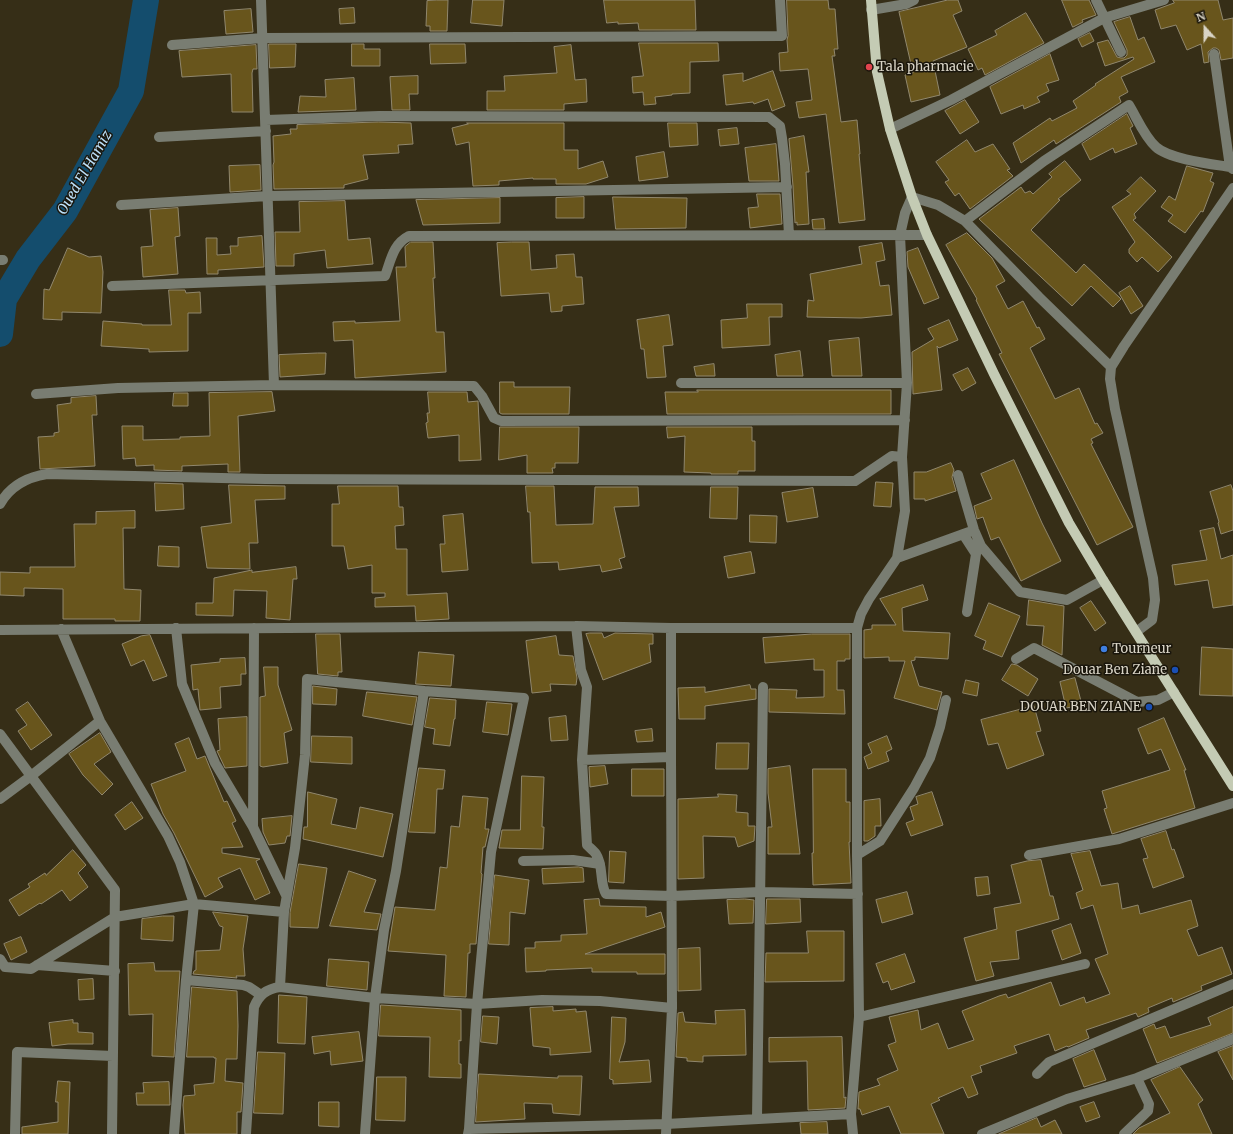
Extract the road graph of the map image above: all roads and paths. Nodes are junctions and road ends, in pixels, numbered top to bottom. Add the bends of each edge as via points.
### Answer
1 (261, 0) edge
2 (780, 0) edge
3 (1096, 0) edge
4 (1164, 0) edge
5 (908, 1) edge
6 (871, 5) edge
7 (1104, 18) junction
8 (263, 38) junction
9 (172, 44) dead end
10 (1121, 52) dead end
11 (1214, 54) dead end
12 (266, 120) junction
13 (890, 129) junction
14 (266, 131) junction
15 (159, 137) dead end
16 (1231, 168) edge
17 (787, 187) junction
18 (1233, 188) edge
19 (268, 196) junction
20 (912, 197) junction
21 (121, 205) dead end
22 (965, 221) junction
23 (900, 235) junction
24 (927, 235) junction
25 (789, 236) junction
26 (271, 280) junction
27 (112, 286) dead end
28 (1111, 367) junction
29 (681, 383) dead end
30 (907, 383) junction
31 (274, 385) junction
32 (36, 394) dead end
33 (904, 420) junction
34 (902, 457) junction
35 (958, 475) dead end
36 (0, 504) edge
37 (974, 530) junction
38 (963, 534) junction
39 (897, 558) junction
40 (1103, 580) junction
41 (968, 612) dead end
42 (576, 626) junction
43 (176, 628) junction
44 (254, 628) junction
45 (671, 628) junction
46 (857, 628) junction
47 (61, 629) junction
48 (0, 630) edge
49 (1136, 632) junction
50 (1016, 659) dead end
51 (763, 687) dead end
52 (424, 691) junction
53 (1174, 692) junction
54 (946, 700) dead end
55 (100, 721) junction
56 (0, 734) edge
57 (671, 757) junction
58 (582, 760) junction
59 (31, 776) junction
60 (1233, 786) edge
61 (0, 799) edge
62 (1233, 803) edge
63 (253, 827) junction
64 (857, 855) junction
65 (1029, 855) dead end
66 (523, 861) dead end
67 (600, 864) junction
68 (760, 892) junction
69 (858, 894) junction
70 (286, 895) junction
71 (672, 896) junction
72 (194, 904) junction
73 (284, 912) junction
74 (115, 917) junction
75 (2, 964) edge
76 (37, 964) junction
77 (1086, 964) dead end
78 (115, 971) junction
79 (186, 980) junction
80 (1233, 984) edge
81 (280, 987) junction
82 (261, 995) junction
83 (375, 998) junction
84 (477, 1004) junction
85 (672, 1008) junction
86 (859, 1017) junction
87 (1233, 1039) edge
88 (113, 1056) junction
89 (1037, 1074) dead end
90 (1137, 1078) junction
91 (851, 1114) junction
92 (757, 1118) junction
93 (666, 1129) edge
94 (468, 1132) edge
95 (15, 1134) edge
96 (112, 1134) edge
97 (174, 1134) edge
98 (246, 1134) edge
99 (366, 1134) edge
100 (853, 1134) edge
101 (982, 1134) edge
102 (1124, 1134) edge

1 - 8 street
2 - 8 street via 782,36
3 - 7 street
4 - 7 street
5 - 6 street
6 - 13 main road via 876,72
7 - 10 street
7 - 13 street via 951,100
8 - 9 street
8 - 12 street
11 - 16 street
12 - 14 street
12 - 17 street via 379,116 769,117 780,126
13 - 20 main road
14 - 15 street
14 - 19 street
16 - 22 street via 1170,156 1156,147 1129,105 1044,161
17 - 19 street
17 - 25 street
18 - 28 street
19 - 21 street
19 - 26 street
20 - 22 street via 938,205
20 - 23 street
20 - 24 main road
22 - 28 street
23 - 24 street
23 - 25 street
23 - 30 street
24 - 40 main road via 1066,516
25 - 26 street via 409,236 398,242 385,276
26 - 27 street
26 - 31 street
28 - 49 street via 1110,379 1115,409 1153,578 1155,600 1152,620
29 - 30 street
30 - 33 street
31 - 32 street via 118,388
31 - 33 street via 474,386 494,418 501,421
33 - 34 street
34 - 36 street via 892,456 855,481 265,479 47,474 17,485
34 - 39 street via 906,511
35 - 37 street
37 - 38 street
37 - 40 street via 981,546 1020,592 1067,600
38 - 39 street
38 - 41 street via 976,554
39 - 46 street via 869,599
40 - 49 main road
42 - 44 street
42 - 45 street
42 - 58 street via 581,670 587,687
43 - 44 street
43 - 47 street
43 - 63 street via 182,684 214,763
44 - 63 street
45 - 46 street
45 - 57 street
46 - 64 street
47 - 48 street
47 - 55 street
49 - 53 main road
50 - 53 street via 1034,648 1137,702 1158,700
51 - 68 street
52 - 70 street via 307,679 305,755 295,848
52 - 83 street
52 - 84 street via 524,698 491,852
53 - 60 main road
54 - 64 street via 930,758 914,788 880,841
55 - 59 street
55 - 72 street via 168,836
56 - 59 street
57 - 58 street
57 - 71 street
58 - 67 street via 587,845 596,854
59 - 61 street
59 - 74 street via 116,890
62 - 65 street via 1119,839
63 - 70 street
64 - 69 street
66 - 67 street via 573,860
67 - 71 street via 606,894
68 - 69 street
68 - 71 street
68 - 92 street
69 - 86 street
70 - 73 street
71 - 85 street
72 - 73 street
72 - 74 street
72 - 79 street
73 - 81 street
74 - 76 street
74 - 78 street
75 - 76 street via 31,968
76 - 78 street
77 - 86 street
78 - 88 street
79 - 82 street via 243,985
79 - 97 street
80 - 89 street via 1049,1062
81 - 82 street
81 - 83 street
82 - 98 street via 254,1007
83 - 84 street
83 - 99 street
84 - 85 street via 549,1000
84 - 94 street
85 - 93 street
86 - 91 street
87 - 90 street
88 - 95 street via 16,1052
88 - 96 street
90 - 101 street via 1067,1099
90 - 102 street via 1149,1104 1148,1111
91 - 92 street
91 - 100 street
92 - 93 street
93 - 94 street

